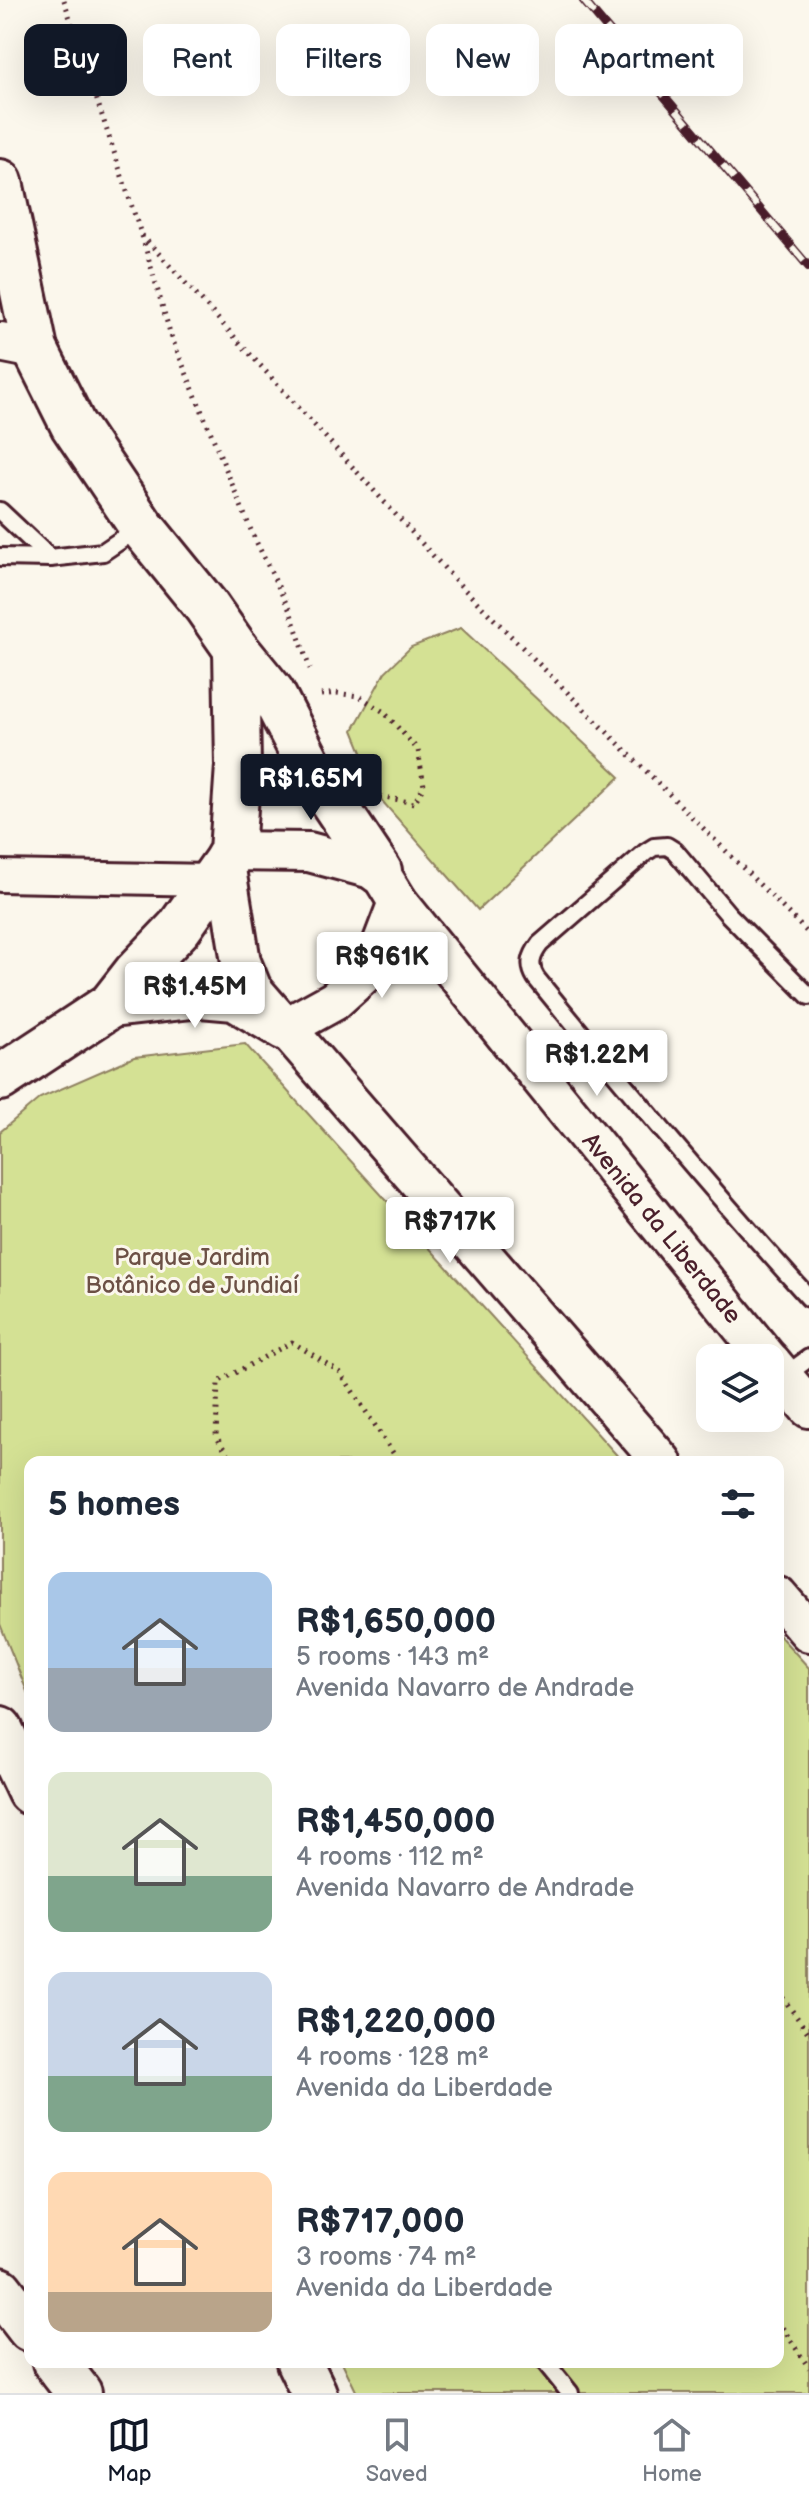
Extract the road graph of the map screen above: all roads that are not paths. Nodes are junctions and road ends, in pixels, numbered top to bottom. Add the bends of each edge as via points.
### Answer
1 (0, 182) edge
2 (18, 346) edge
3 (0, 511) edge
4 (141, 526) junction
5 (0, 557) edge
6 (50, 558) junction
7 (236, 649) junction
8 (223, 865) junction
9 (0, 876) edge
10 (388, 886) junction
11 (809, 996) edge
12 (111, 1005) junction
13 (285, 1028) junction
14 (0, 1078) edge
15 (809, 1298) edge
16 (766, 1344) edge
17 (784, 1367) edge
18 (809, 1408) edge
19 (657, 1456) edge
20 (784, 1603) edge
21 (809, 1632) edge
22 (1, 1736) edge
23 (24, 1780) edge
24 (0, 2290) edge
25 (24, 2321) edge
26 (60, 2368) edge
27 (302, 2368) edge
28 (550, 2368) edge
29 (79, 2393) edge
30 (314, 2393) edge
31 (570, 2393) edge

1 - 2 main road
2 - 4 main road
3 - 6 lane
4 - 6 lane via 103,552
4 - 7 main road
5 - 6 lane
7 - 8 main road via 238,766
7 - 10 main road via 272,693 312,771
8 - 9 street
8 - 10 street via 309,852
8 - 12 main road via 179,928
8 - 13 street via 241,962 252,989
10 - 13 street via 374,965 334,1001
10 - 16 street, Avenida da Liberdade
11 - 15 lane via 667,846 646,852 531,957 536,978 582,1035
12 - 13 main road via 201,995 235,998
12 - 14 main road
13 - 19 street
17 - 18 street, Avenida da Liberdade
20 - 21 street
22 - 23 main road
24 - 25 main road
26 - 29 main road
27 - 30 main road
28 - 31 lane

